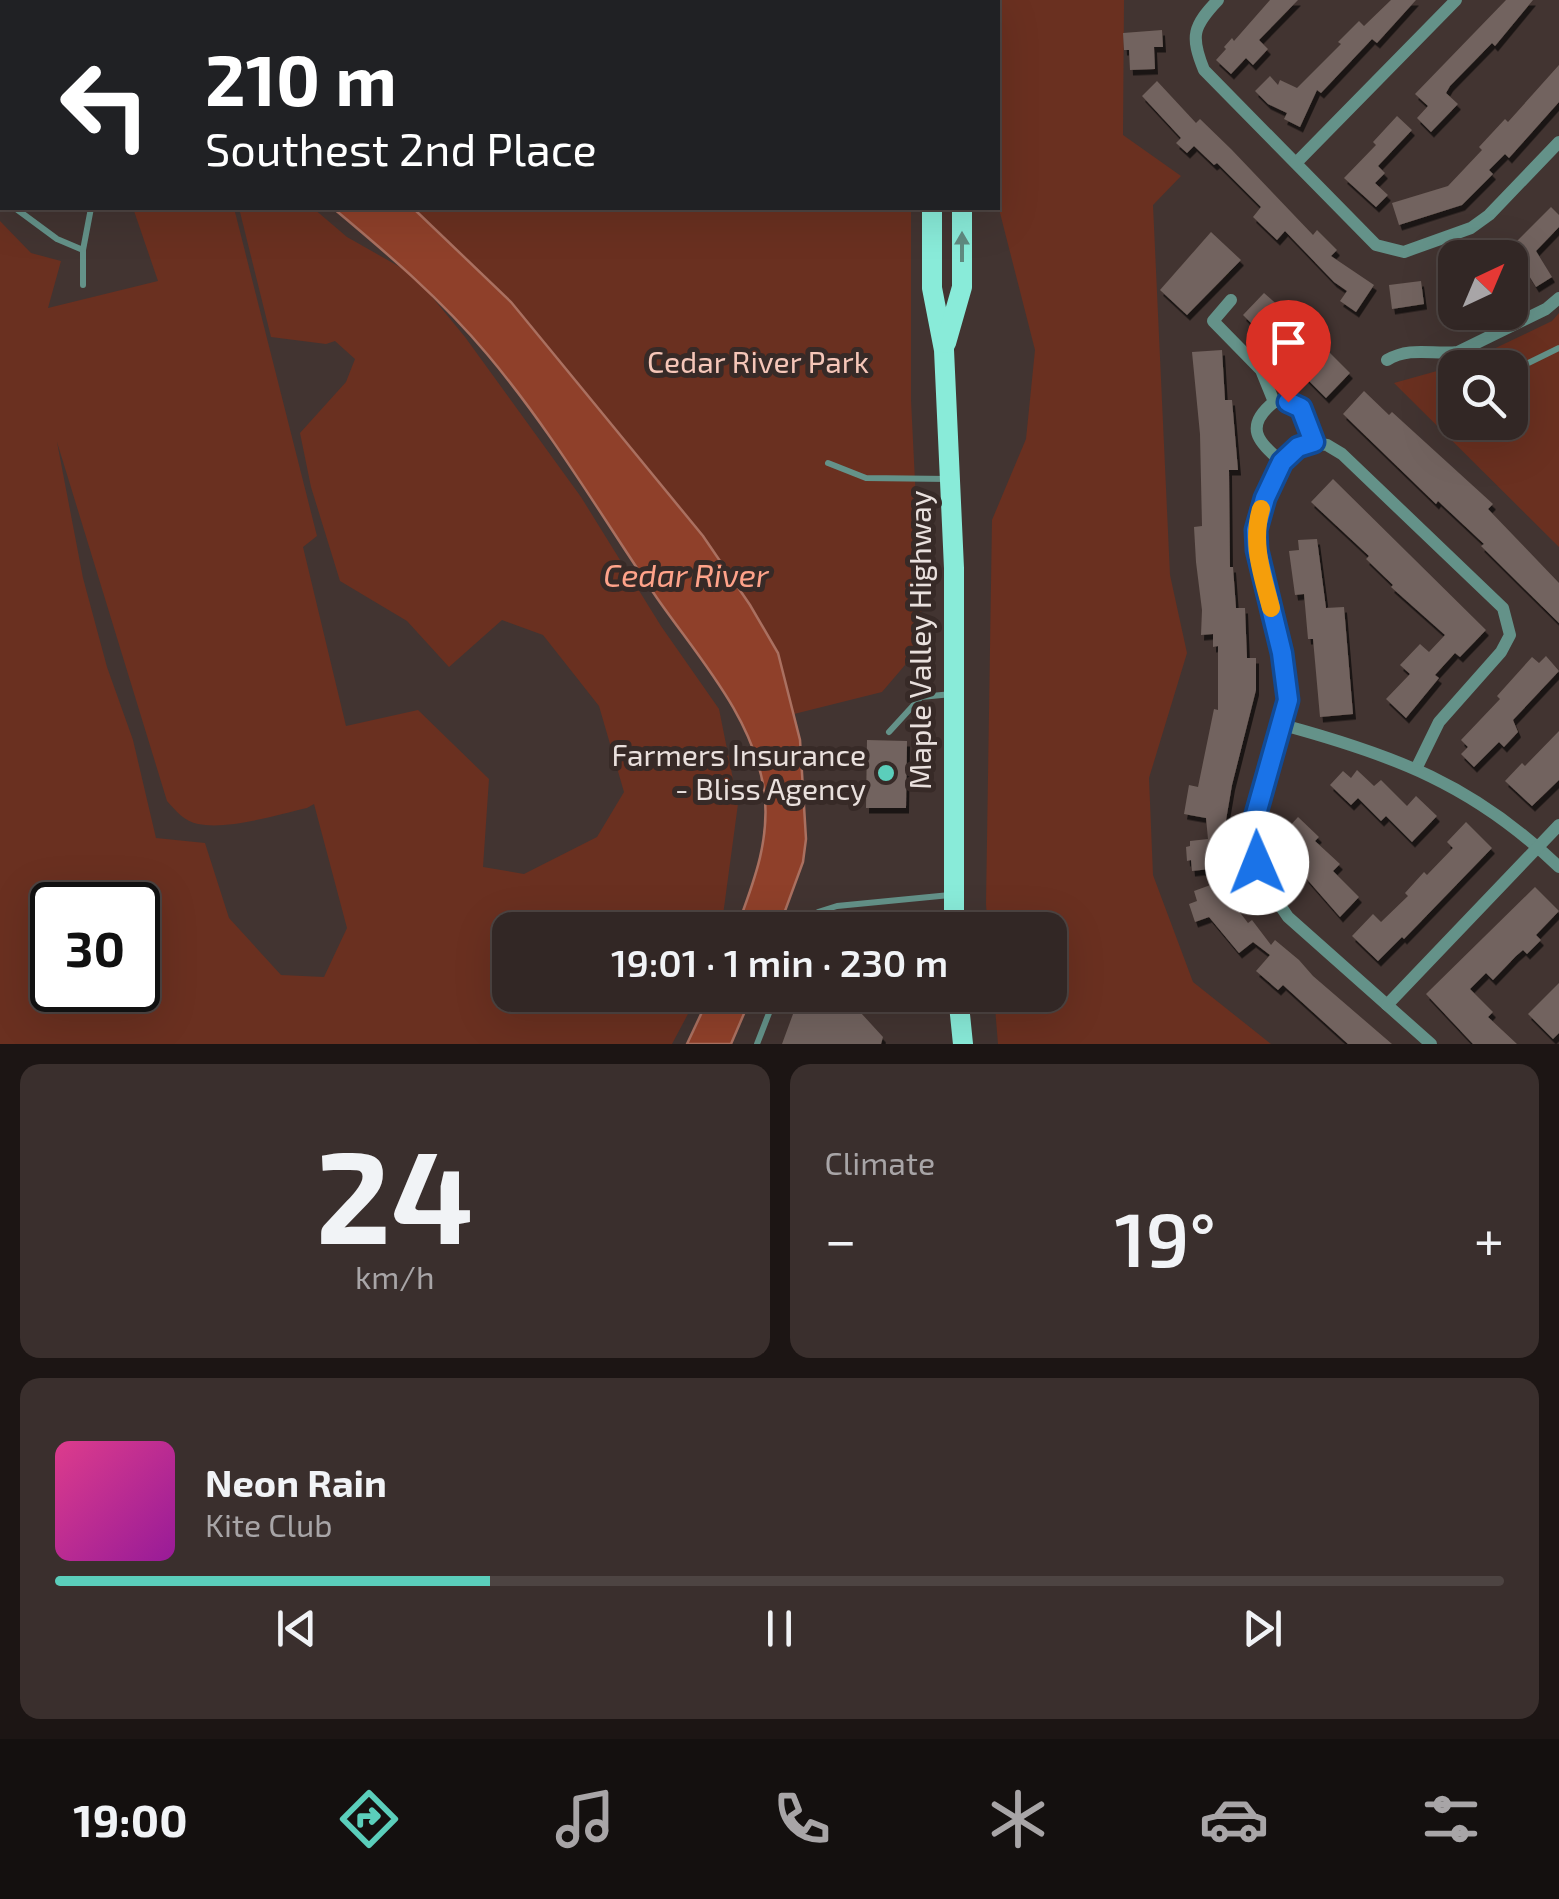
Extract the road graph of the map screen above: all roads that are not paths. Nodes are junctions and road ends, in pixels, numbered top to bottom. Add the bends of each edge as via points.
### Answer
1 (1218, 0) edge
2 (1456, 0) edge
3 (1559, 142) edge
4 (1296, 162) junction
5 (18, 210) edge
6 (92, 210) edge
7 (932, 210) edge
8 (962, 210) edge
9 (82, 250) junction
10 (83, 285) dead end
11 (1559, 298) edge
12 (1231, 300) dead end
13 (1559, 348) edge
14 (944, 350) junction
15 (1387, 360) dead end
16 (1528, 363) edge
17 (1274, 402) junction
18 (1314, 442) junction
19 (1282, 462) junction
20 (828, 463) dead end
21 (950, 479) junction
22 (954, 694) junction
23 (1283, 725) junction
24 (890, 732) dead end
25 (1416, 769) junction
26 (1559, 824) edge
27 (1538, 847) junction
28 (1559, 867) edge
29 (952, 895) junction
30 (818, 912) edge
31 (953, 912) edge
32 (1387, 1005) junction
33 (769, 1012) edge
34 (960, 1012) edge
35 (757, 1044) edge
36 (963, 1044) edge
37 (1431, 1044) edge

1 - 4 street via 1195,32 1204,70
2 - 4 street
3 - 4 street via 1472,228 1404,252 1376,246
5 - 9 lane
6 - 9 lane
7 - 14 main road, Maple Valley Highway via 932,288
14 -> 8 main road, Maple Valley Highway via 962,288
9 - 10 lane
11 - 15 street via 1458,352 1425,349
12 - 17 street via 1214,320 1261,370
13 - 16 lane
14 - 21 main road, Maple Valley Highway
17 - 18 street via 1301,408
17 - 19 street via 1256,425 1258,438
18 - 19 street
18 - 25 street via 1342,454 1503,608 1510,635 1501,652 1439,722
19 - 23 street via 1256,530 1286,679
20 - 21 lane via 866,478
21 - 22 main road, Maple Valley Highway
22 - 24 lane via 922,697
22 - 29 main road, Maple Valley Highway
23 - 25 street
23 - 32 street via 1252,828 1257,863 1288,918
25 - 27 street via 1477,800
26 - 27 street
27 - 28 street
27 - 32 street
29 - 30 lane
29 - 31 main road, Maple Valley Highway
32 - 37 street
33 - 35 lane
34 - 36 main road

